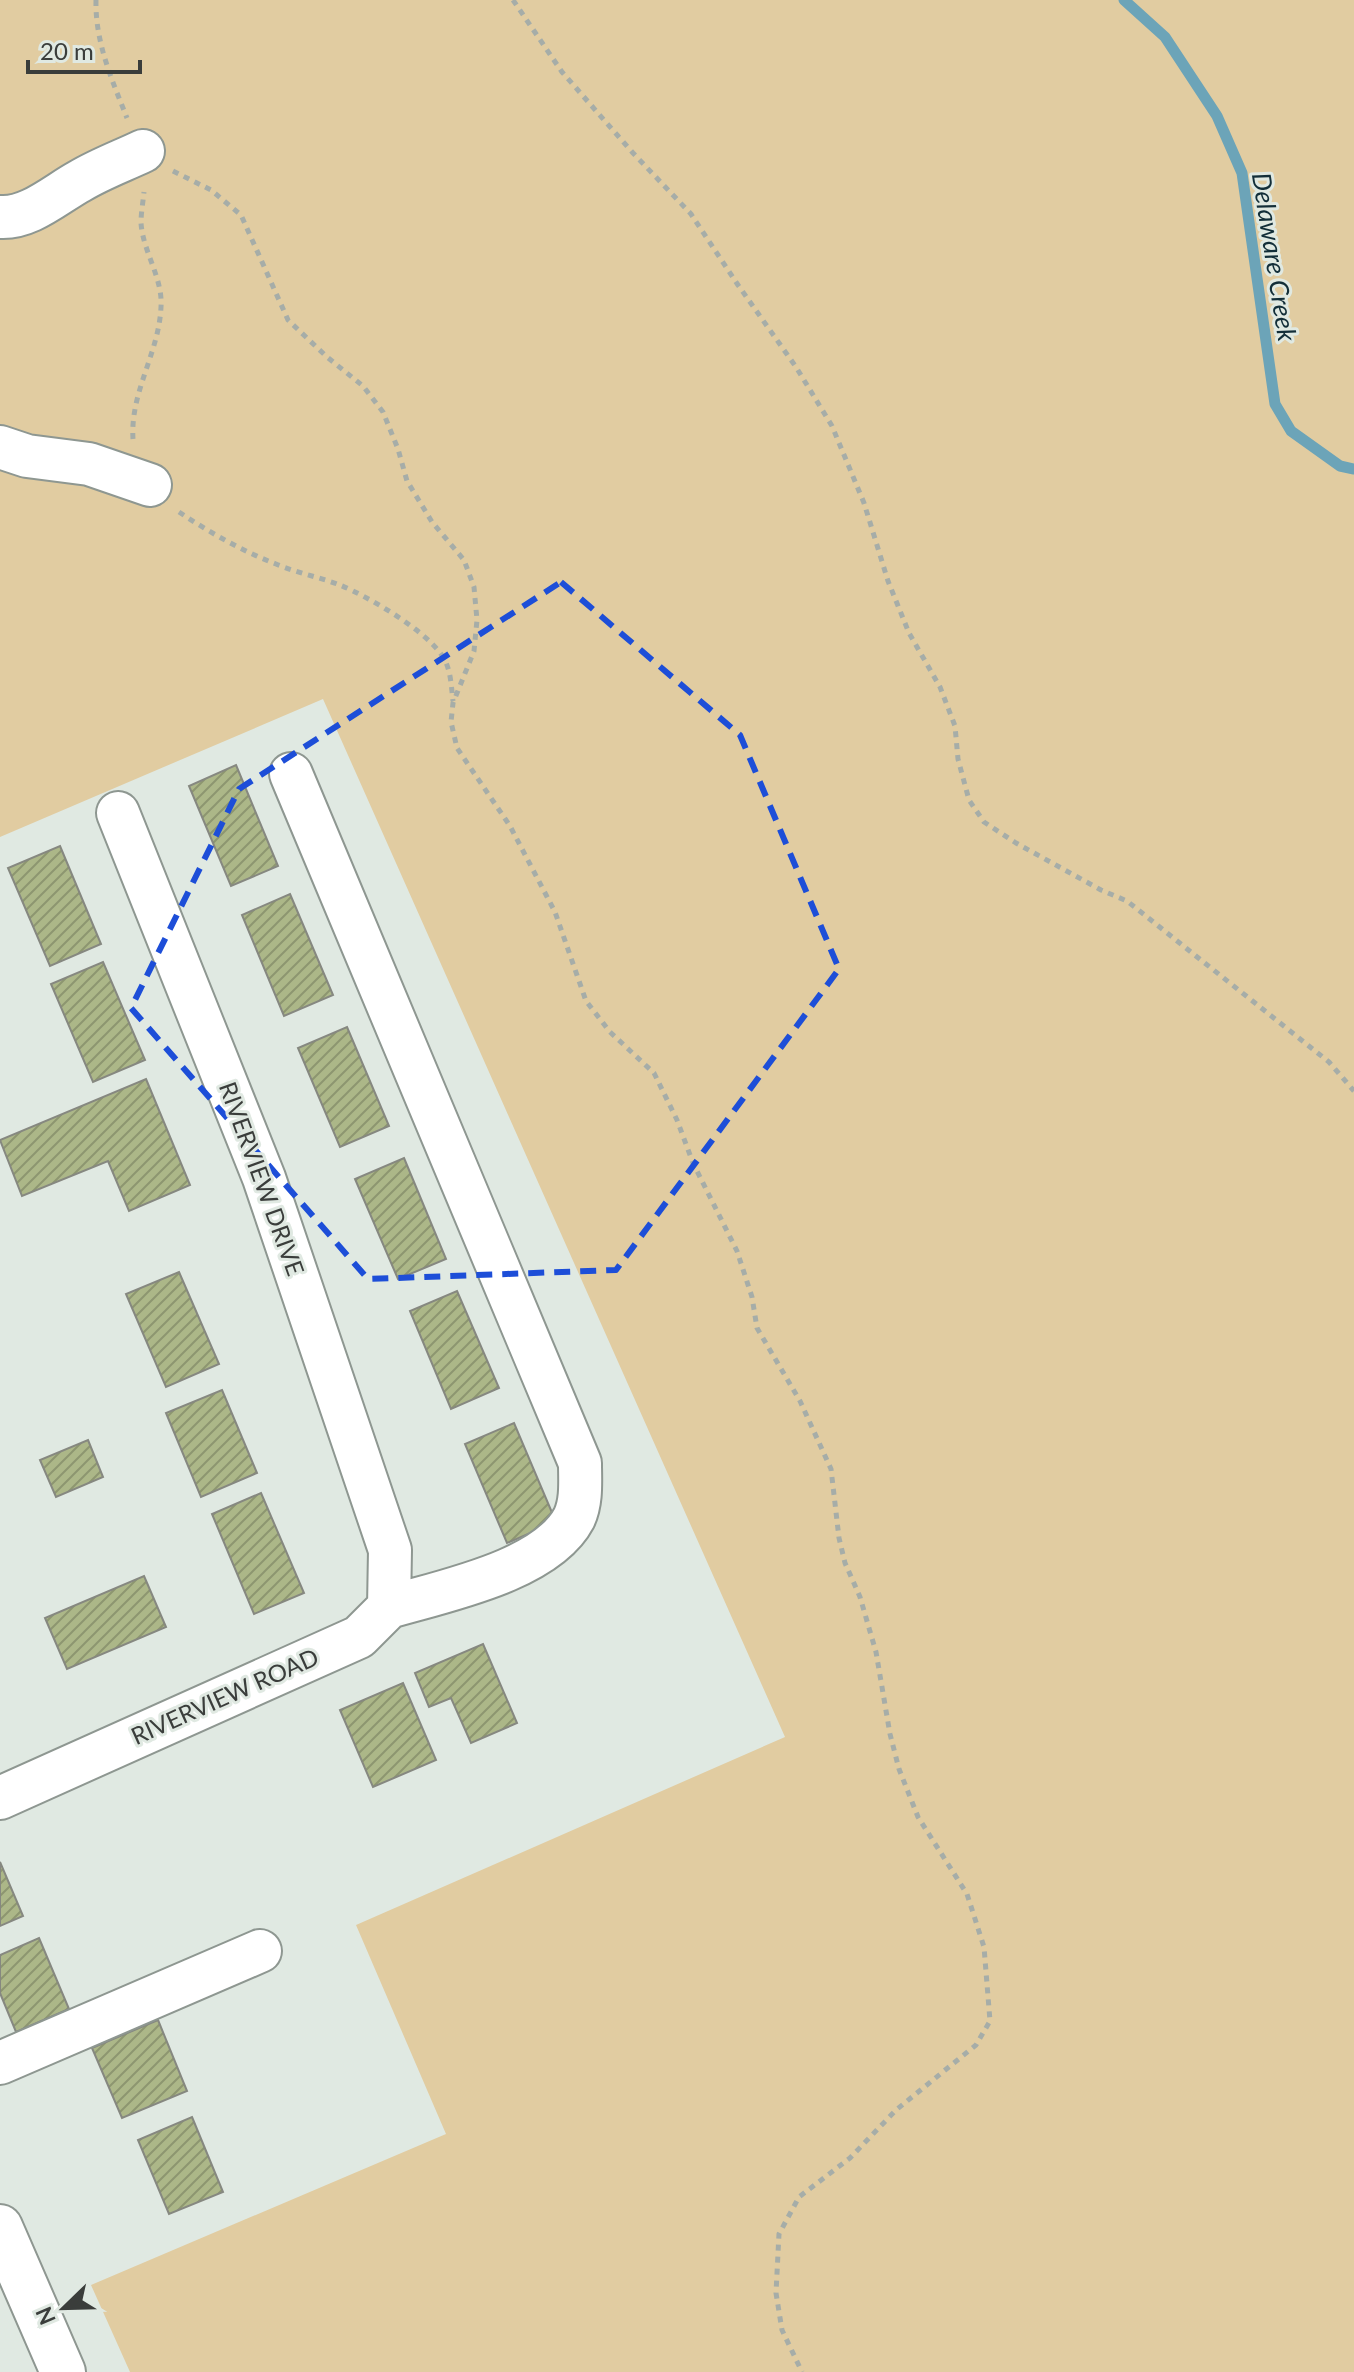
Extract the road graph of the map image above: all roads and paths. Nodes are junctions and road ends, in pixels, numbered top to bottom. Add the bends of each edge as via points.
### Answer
1 (96, 0) edge
2 (513, 0) edge
3 (146, 155) junction
4 (0, 217) edge
5 (0, 447) edge
6 (150, 485) junction
7 (453, 703) junction
8 (291, 774) dead end
9 (118, 813) dead end
10 (1354, 1091) edge
11 (389, 1607) junction
12 (0, 1798) edge
13 (260, 1951) dead end
14 (0, 2063) edge
15 (0, 2227) edge
16 (63, 2372) edge
17 (802, 2372) edge

1 - 3 path via 95,20 108,71
2 - 10 path via 562,72 691,214 832,426 909,633 955,726 969,800 984,822 1127,901 1329,1062
3 - 4 street via 80,181 41,206
3 - 6 path via 141,223 161,305 132,419 134,452
3 - 7 path via 211,190 241,215 288,320 363,386 383,412 407,481 464,560 474,587 474,651
5 - 6 street via 89,464
6 - 7 path via 196,523 302,574 340,585 412,628 441,653 449,669
7 - 17 path via 457,748 510,826 555,912 586,1001 654,1073 737,1251 757,1328 818,1437 831,1469 845,1563 876,1652 899,1769 918,1817 967,1894 984,1947 990,2021 976,2045 799,2197 779,2234 776,2293 782,2330
8 - 11 street via 580,1463 580,1496 573,1518 536,1556 499,1574
9 - 11 street, RIVERVIEW DRIVE via 264,1178 390,1550
11 - 12 street, RIVERVIEW ROAD via 359,1637
13 - 14 street
15 - 16 main road

